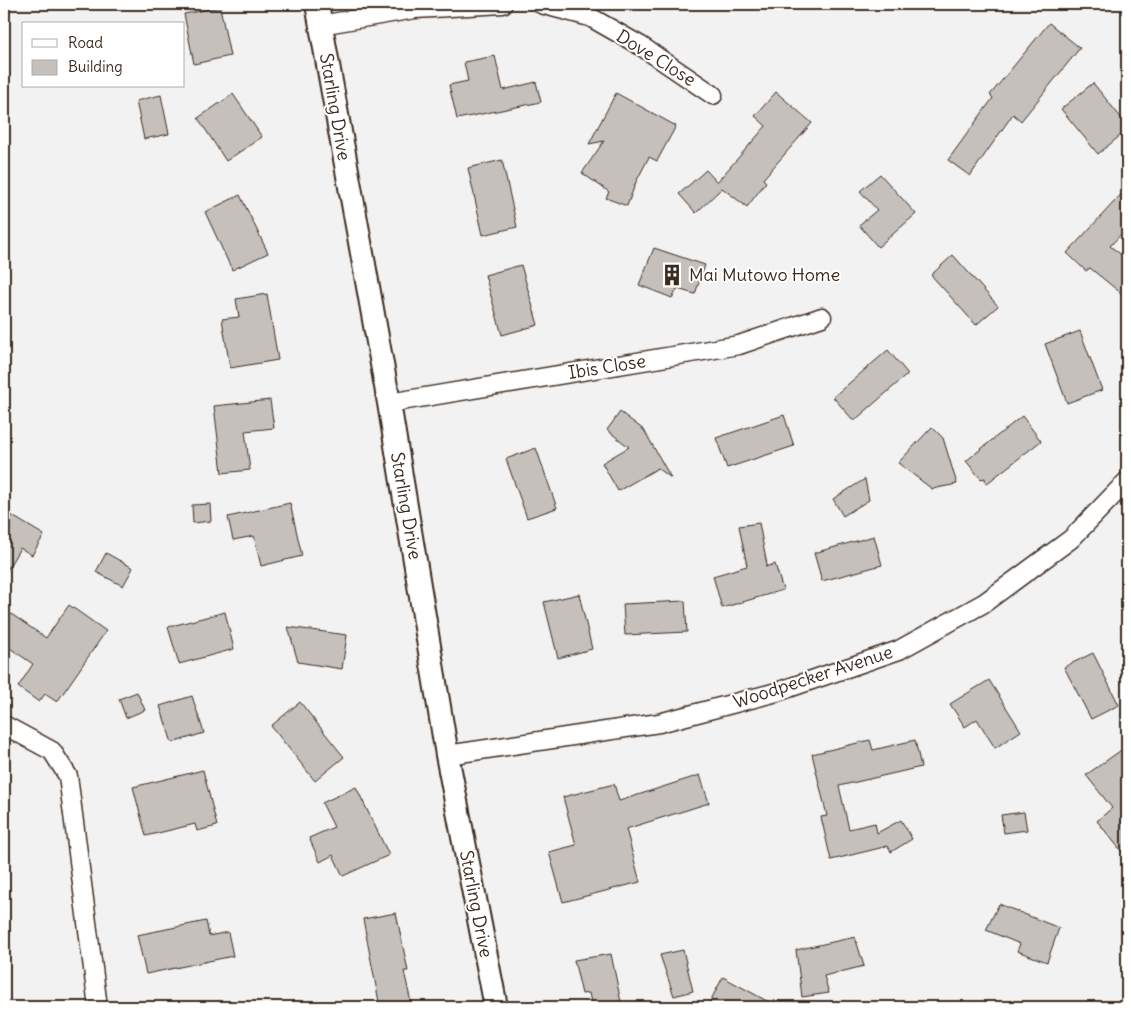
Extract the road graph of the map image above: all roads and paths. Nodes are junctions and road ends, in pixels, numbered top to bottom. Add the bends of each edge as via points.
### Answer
1 (503, 4) edge
2 (540, 4) edge
3 (318, 14) edge
4 (713, 95) dead end
5 (822, 316) dead end
6 (389, 403) junction
7 (1127, 481) edge
8 (4, 725) edge
9 (447, 755) junction
10 (98, 1007) edge
11 (496, 1007) edge

1 - 3 street
2 - 4 street, Dove Close via 590,17 641,46
3 - 6 street, Starling Drive
5 - 6 street, Ibis Close via 739,345
6 - 9 street, Starling Drive
7 - 9 street, Woodpecker Avenue via 1064,545 984,603 899,650 777,692 659,723
8 - 10 street via 52,751 68,776
9 - 11 street, Starling Drive

